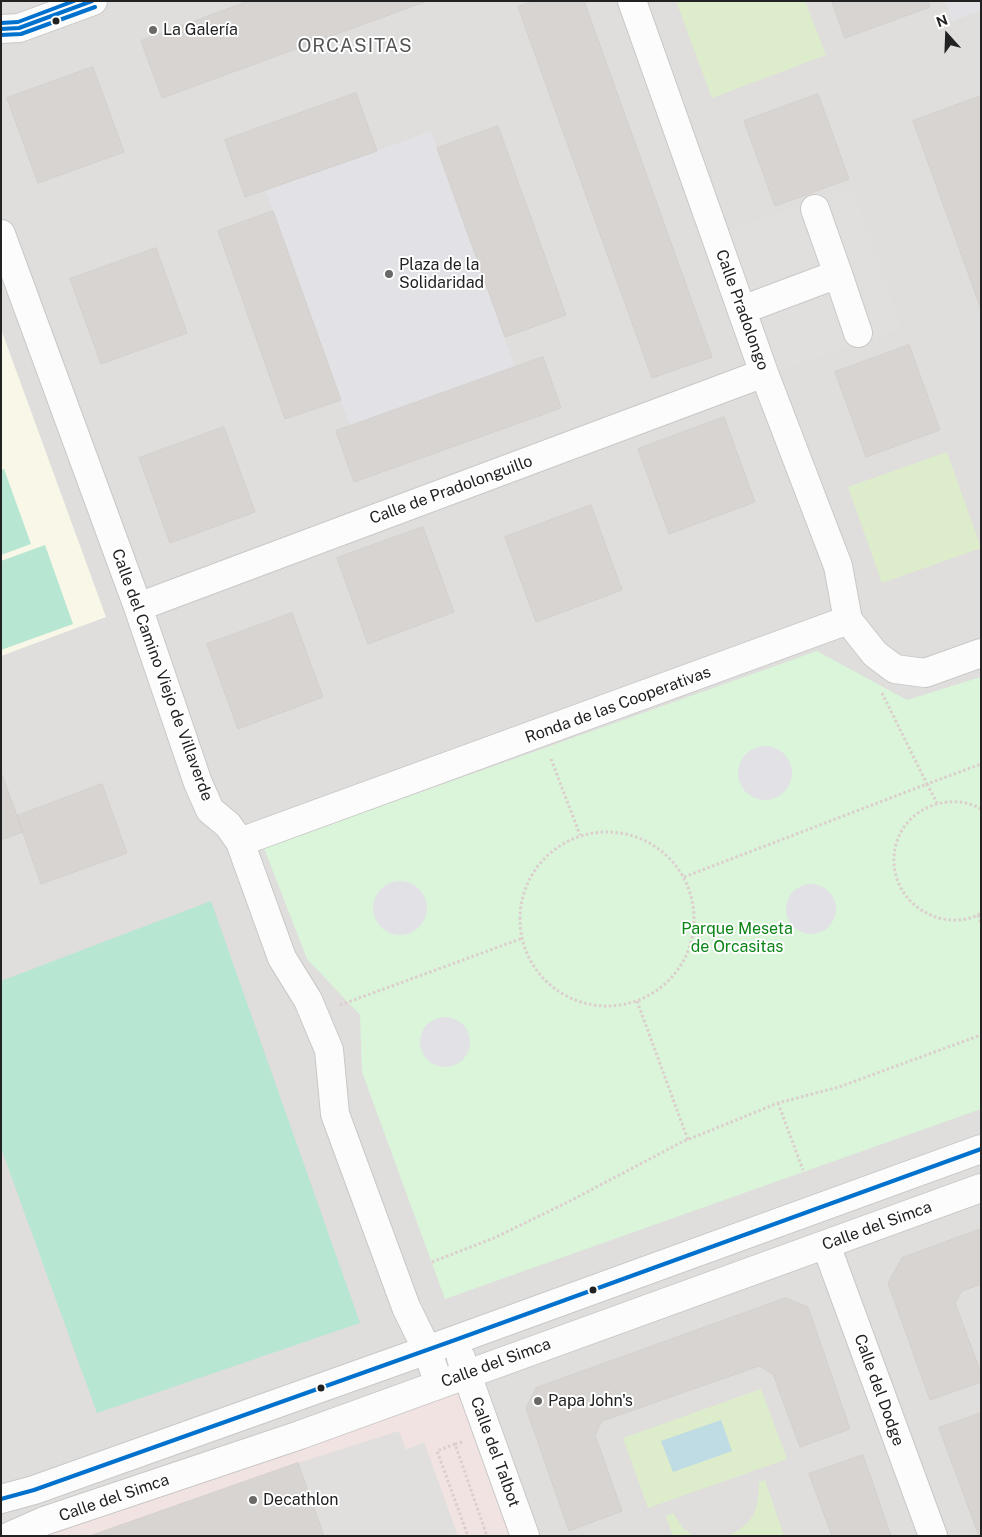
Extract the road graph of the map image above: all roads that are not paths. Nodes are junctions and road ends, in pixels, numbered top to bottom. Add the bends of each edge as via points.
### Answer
1 (93, 1) edge
2 (632, 1) edge
3 (1, 29) edge
4 (815, 209) dead end
5 (1, 234) edge
6 (838, 274) junction
7 (742, 310) junction
8 (858, 333) dead end
9 (764, 373) junction
10 (138, 607) junction
11 (848, 620) junction
12 (981, 653) edge
13 (240, 842) junction
14 (981, 1149) edge
15 (981, 1188) edge
16 (826, 1245) junction
17 (455, 1340) junction
18 (427, 1350) junction
19 (467, 1374) junction
20 (439, 1384) junction
21 (1, 1499) edge
22 (10, 1536) edge
23 (525, 1536) edge
24 (933, 1536) edge

1 - 3 street via 19,28
2 - 7 street, Calle Pradolongo
4 - 6 street
5 - 10 street, Calle del Camino Viejo de Villaverde
6 - 7 street
6 - 8 street
7 - 9 street, Calle Pradolongo
9 - 10 street, Calle de Pradolonguillo
9 - 11 street, Calle Pradolongo via 838,566
10 - 13 street, Calle del Camino Viejo de Villaverde via 198,783 210,810 228,824
11 - 12 street via 875,654 895,669 925,673
11 - 13 street, Ronda de las Cooperativas
13 - 18 street, Calle del Camino Viejo de Villaverde via 282,958 308,1000 329,1050 335,1114 406,1307
14 - 17 street, Calle del Simca
15 - 16 street, Calle del Simca
16 - 19 street, Calle del Simca
16 - 24 street, Calle del Dodge
17 - 18 street, Calle del Simca
17 - 19 street, Calle del Talbot
18 - 20 street, Calle del Camino Viejo de Villaverde
18 - 21 street, Calle del Simca
19 - 20 street, Calle del Simca
19 - 23 street, Calle del Talbot
20 - 22 street, Calle del Simca via 300,1435 44,1521

